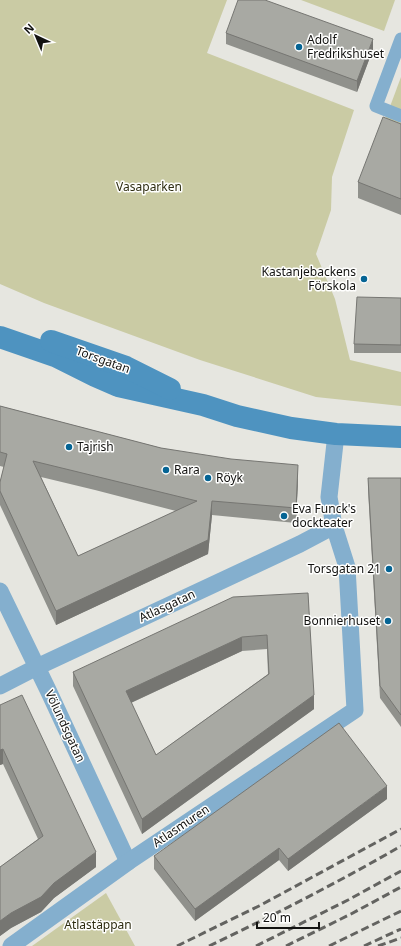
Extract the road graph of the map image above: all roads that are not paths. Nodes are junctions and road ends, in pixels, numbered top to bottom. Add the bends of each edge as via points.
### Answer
1 (401, 39) edge
2 (401, 116) edge
3 (0, 323) edge
4 (0, 337) edge
5 (203, 405) junction
6 (336, 434) junction
7 (401, 437) edge
8 (334, 526) junction
9 (0, 591) edge
10 (37, 667) junction
11 (0, 686) edge
12 (128, 862) junction
13 (11, 946) edge

1 - 2 street via 376,106
3 - 5 main road, Torsgatan via 126,367
4 - 5 main road, Torsgatan via 55,356 118,386
5 - 6 main road, Torsgatan via 272,424
6 - 7 main road, Torsgatan
6 - 8 street via 329,497
8 - 10 street, Atlasgatan
8 - 12 street, Atlasmuren via 347,567 355,710
9 - 10 street, Völundsgatan
10 - 11 street, Atlasgatan
10 - 12 street, Völundsgatan
12 - 13 street, Atlasmuren

